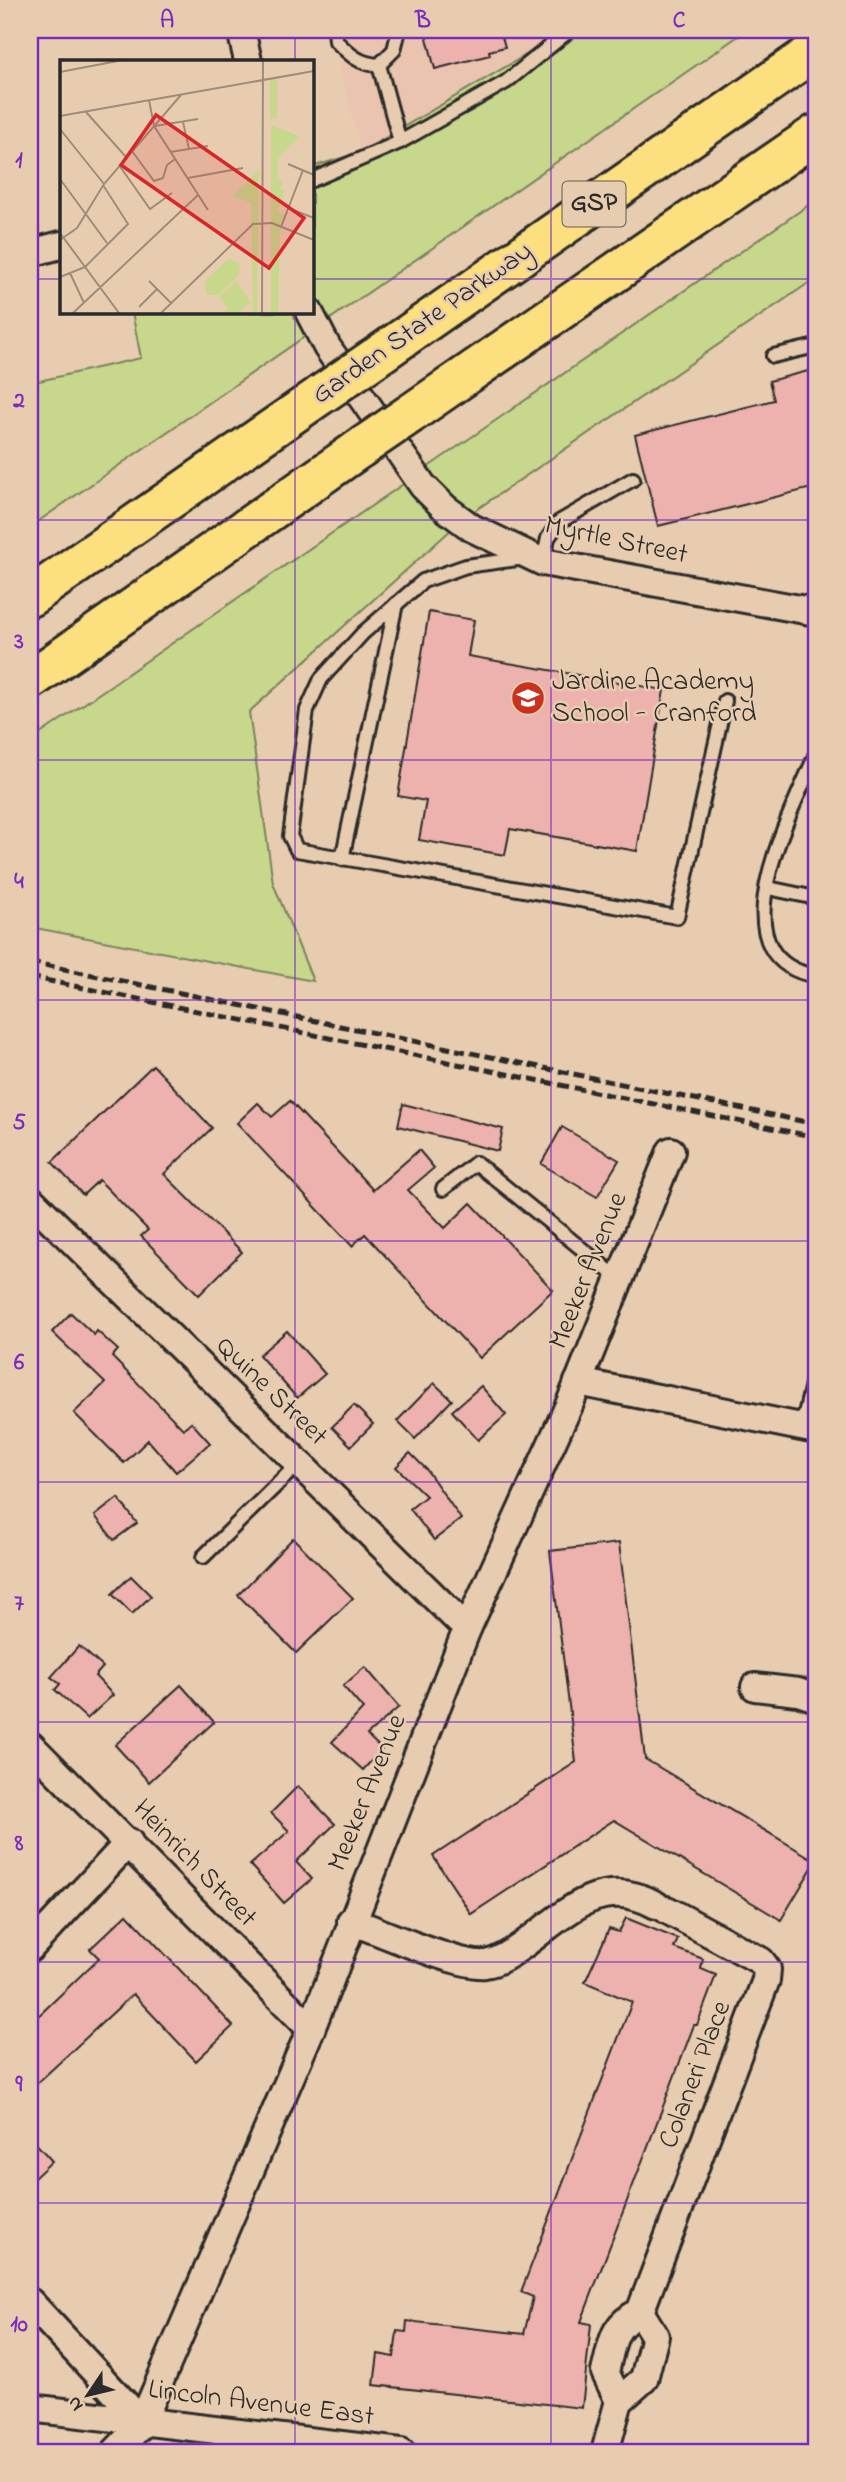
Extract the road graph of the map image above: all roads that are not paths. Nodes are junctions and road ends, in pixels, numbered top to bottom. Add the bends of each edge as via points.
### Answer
1 (241, 30) edge
2 (335, 30) edge
3 (399, 30) edge
4 (570, 30) edge
5 (816, 50) edge
6 (248, 60) edge
7 (379, 65) junction
8 (816, 134) edge
9 (401, 142) junction
10 (313, 180) edge
11 (60, 245) edge
12 (30, 253) edge
13 (310, 313) edge
14 (816, 346) edge
15 (773, 356) dead end
16 (633, 479) dead end
17 (538, 560) junction
18 (30, 597) edge
19 (396, 604) junction
20 (816, 612) edge
21 (30, 680) edge
22 (725, 701) dead end
23 (816, 754) edge
24 (342, 859) junction
25 (768, 888) junction
26 (816, 898) edge
27 (816, 976) edge
28 (671, 1151) dead end
29 (443, 1189) dead end
30 (30, 1199) edge
31 (619, 1279) junction
32 (816, 1367) edge
33 (578, 1382) junction
34 (809, 1428) edge
35 (299, 1463) junction
36 (203, 1557) dead end
37 (467, 1629) junction
38 (755, 1688) dead end
39 (816, 1698) edge
40 (30, 1745) edge
41 (129, 1842) junction
42 (351, 1920) junction
43 (30, 1948) edge
44 (311, 2029) junction
45 (30, 2302) edge
46 (640, 2312) junction
47 (619, 2401) junction
48 (30, 2408) edge
49 (142, 2422) junction
50 (115, 2452) edge
51 (401, 2452) edge
52 (605, 2452) edge

1 - 6 street
2 - 7 lane via 336,41 350,56 363,64
3 - 7 lane via 394,50
4 - 9 lane via 506,82
5 - 18 highway, Garden State Parkway / GSP, bridge
7 - 9 lane
8 - 21 highway, GSP, bridge
9 - 10 lane
11 - 12 street
13 - 17 street, Myrtle Street via 327,347 423,486 458,519
14 - 15 lane
16 - 17 lane via 559,522
17 - 19 lane via 466,566 423,581
17 - 20 street, Myrtle Street
19 - 24 lane
19 - 24 lane via 321,678 307,710 290,836 297,850
22 - 24 lane via 677,917
23 - 25 lane via 781,837
25 - 26 lane
25 - 27 lane via 762,911 772,953 799,973
28 - 31 street, Meeker Avenue
29 - 31 lane via 476,1163
30 - 35 street, Quine Street
31 - 33 street, Meeker Avenue
32 - 34 lane
33 - 34 street
33 - 37 street, Meeker Avenue
35 - 36 lane
35 - 37 street, Quine Street
37 - 42 street, Meeker Avenue
38 - 39 street
40 - 41 street, Heinrich Street
41 - 43 street
41 - 44 street, Heinrich Street
42 - 44 street, Meeker Avenue
42 - 46 street, Colaneri Place via 484,1964 509,1955 588,1898 614,1892 638,1895 761,1961 767,1969
44 - 49 street, Meeker Avenue
45 - 49 street
46 - 47 street via 655,2336 644,2379
46 - 47 street, Colaneri Place via 616,2328 605,2372
47 - 52 street
48 - 49 street, Lincoln Avenue East
49 - 50 street, Meeker Avenue
49 - 51 street, Lincoln Avenue East

